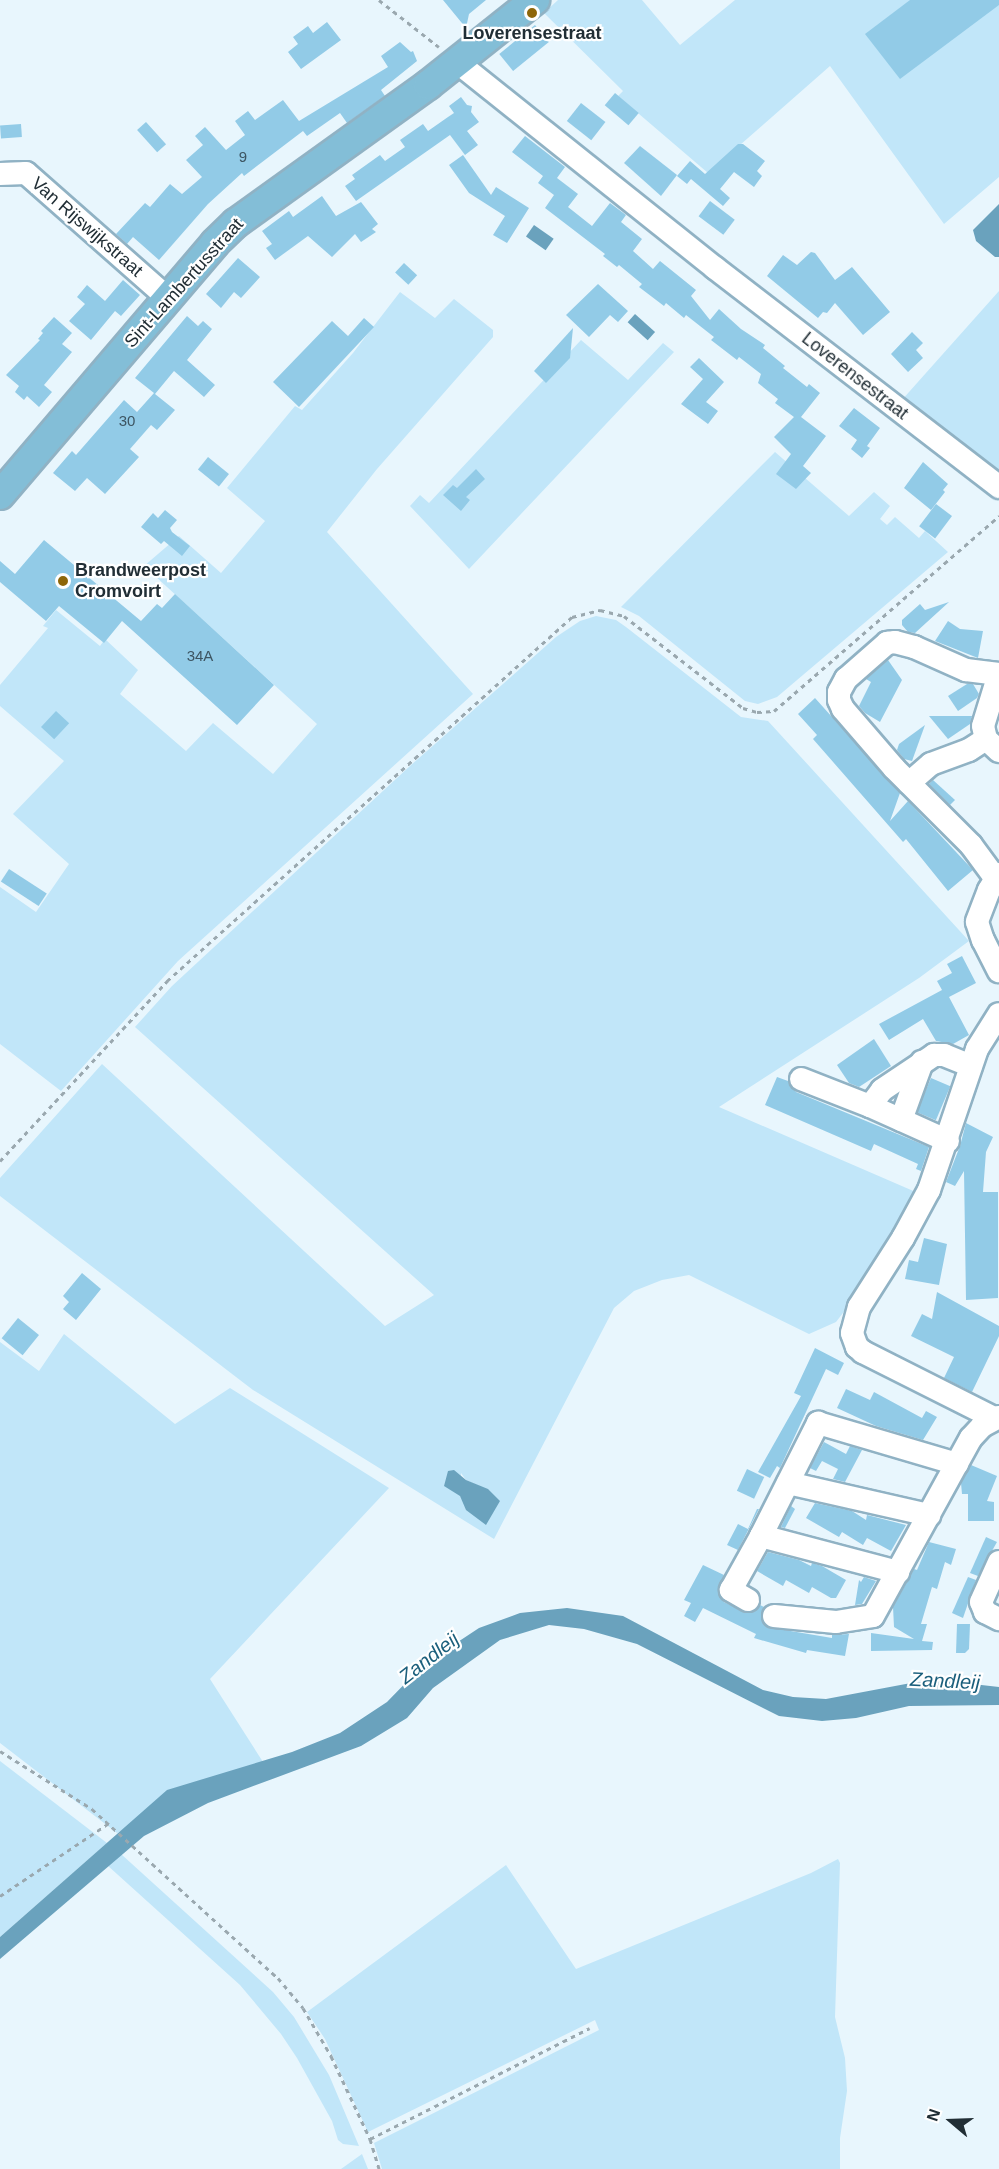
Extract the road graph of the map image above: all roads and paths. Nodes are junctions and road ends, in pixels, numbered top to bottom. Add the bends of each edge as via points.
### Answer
1 (379, 0) edge
2 (535, 0) edge
3 (457, 62) junction
4 (0, 174) edge
5 (168, 298) junction
6 (999, 487) edge
7 (0, 495) edge
8 (999, 516) edge
9 (999, 674) edge
10 (992, 745) edge
11 (909, 783) junction
12 (997, 876) edge
13 (999, 971) edge
14 (999, 1014) edge
15 (922, 1062) junction
16 (971, 1066) junction
17 (801, 1079) dead end
18 (870, 1106) junction
19 (902, 1120) junction
20 (948, 1141) junction
21 (0, 1161) edge
22 (997, 1418) edge
23 (957, 1464) junction
24 (788, 1483) junction
25 (929, 1515) junction
26 (761, 1536) junction
27 (999, 1562) edge
28 (898, 1572) junction
29 (748, 1600) dead end
30 (774, 1616) dead end
31 (999, 1619) edge
32 (0, 1751) edge
33 (109, 1823) junction
34 (0, 1896) edge
35 (590, 2028) dead end
36 (370, 2139) junction
37 (379, 2169) edge

1 - 3 path
2 - 3 main road, Sint-Lambertusstraat
3 - 5 main road, Sint-Lambertusstraat via 236,223
3 - 6 street, Loverensestraat
4 - 5 street, Van Rijswijkstraat via 26,173
5 - 7 main road, Sint-Lambertusstraat
8 - 21 path via 774,711 742,708 624,616 600,610 572,617 167,981
9 - 10 street via 984,719
9 - 11 street via 966,670 895,642 887,643 846,679 839,692 843,709
10 - 11 street via 931,764
11 - 12 street
12 - 13 street via 977,922
14 - 16 street
15 - 16 street via 934,1055 944,1055
15 - 18 street via 882,1090
15 - 19 street
16 - 20 street
17 - 18 street
18 - 19 street
19 - 20 street
20 - 22 street via 929,1190 859,1307 852,1333 863,1352
22 - 23 street via 971,1438
23 - 24 street via 818,1423
23 - 25 street
24 - 25 street
24 - 26 street
25 - 28 street
26 - 28 street
26 - 29 street via 731,1590
27 - 31 street via 981,1602 985,1612
28 - 30 street via 873,1616 836,1622
32 - 33 path
33 - 34 path
33 - 36 path via 278,1978 303,2008 331,2056
35 - 36 path
36 - 37 path

